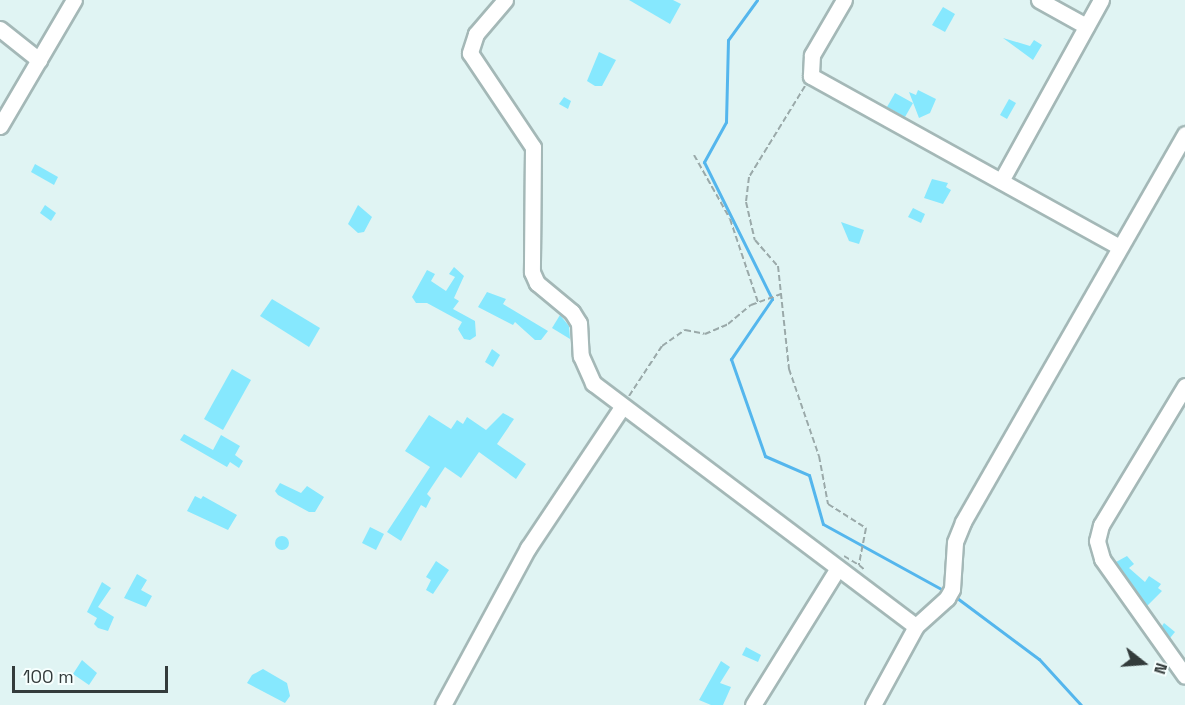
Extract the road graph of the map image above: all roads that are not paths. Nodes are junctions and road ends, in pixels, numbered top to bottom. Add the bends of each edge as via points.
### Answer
1 (74, 0) edge
2 (505, 0) edge
3 (844, 0) edge
4 (1039, 0) edge
5 (1101, 0) edge
6 (1086, 26) junction
7 (0, 29) edge
8 (39, 60) junction
9 (0, 126) edge
10 (1185, 134) edge
11 (1000, 181) junction
12 (1118, 246) junction
13 (1185, 386) edge
14 (622, 407) junction
15 (838, 568) junction
16 (916, 626) junction
17 (1185, 676) edge
18 (443, 705) edge
19 (753, 705) edge
20 (873, 705) edge

1 - 8 street
2 - 14 street via 476,34 470,53 535,153 532,272 537,283 572,312 579,323 585,372
3 - 11 street via 812,55 811,76
4 - 6 street
5 - 6 street
6 - 11 street
7 - 8 street
8 - 9 street
10 - 12 street
11 - 12 street
12 - 16 street via 963,522 955,543 952,589
13 - 17 street via 1101,525 1097,541 1102,559
14 - 15 street
14 - 18 street via 528,548
15 - 16 street
15 - 19 street
16 - 20 street

